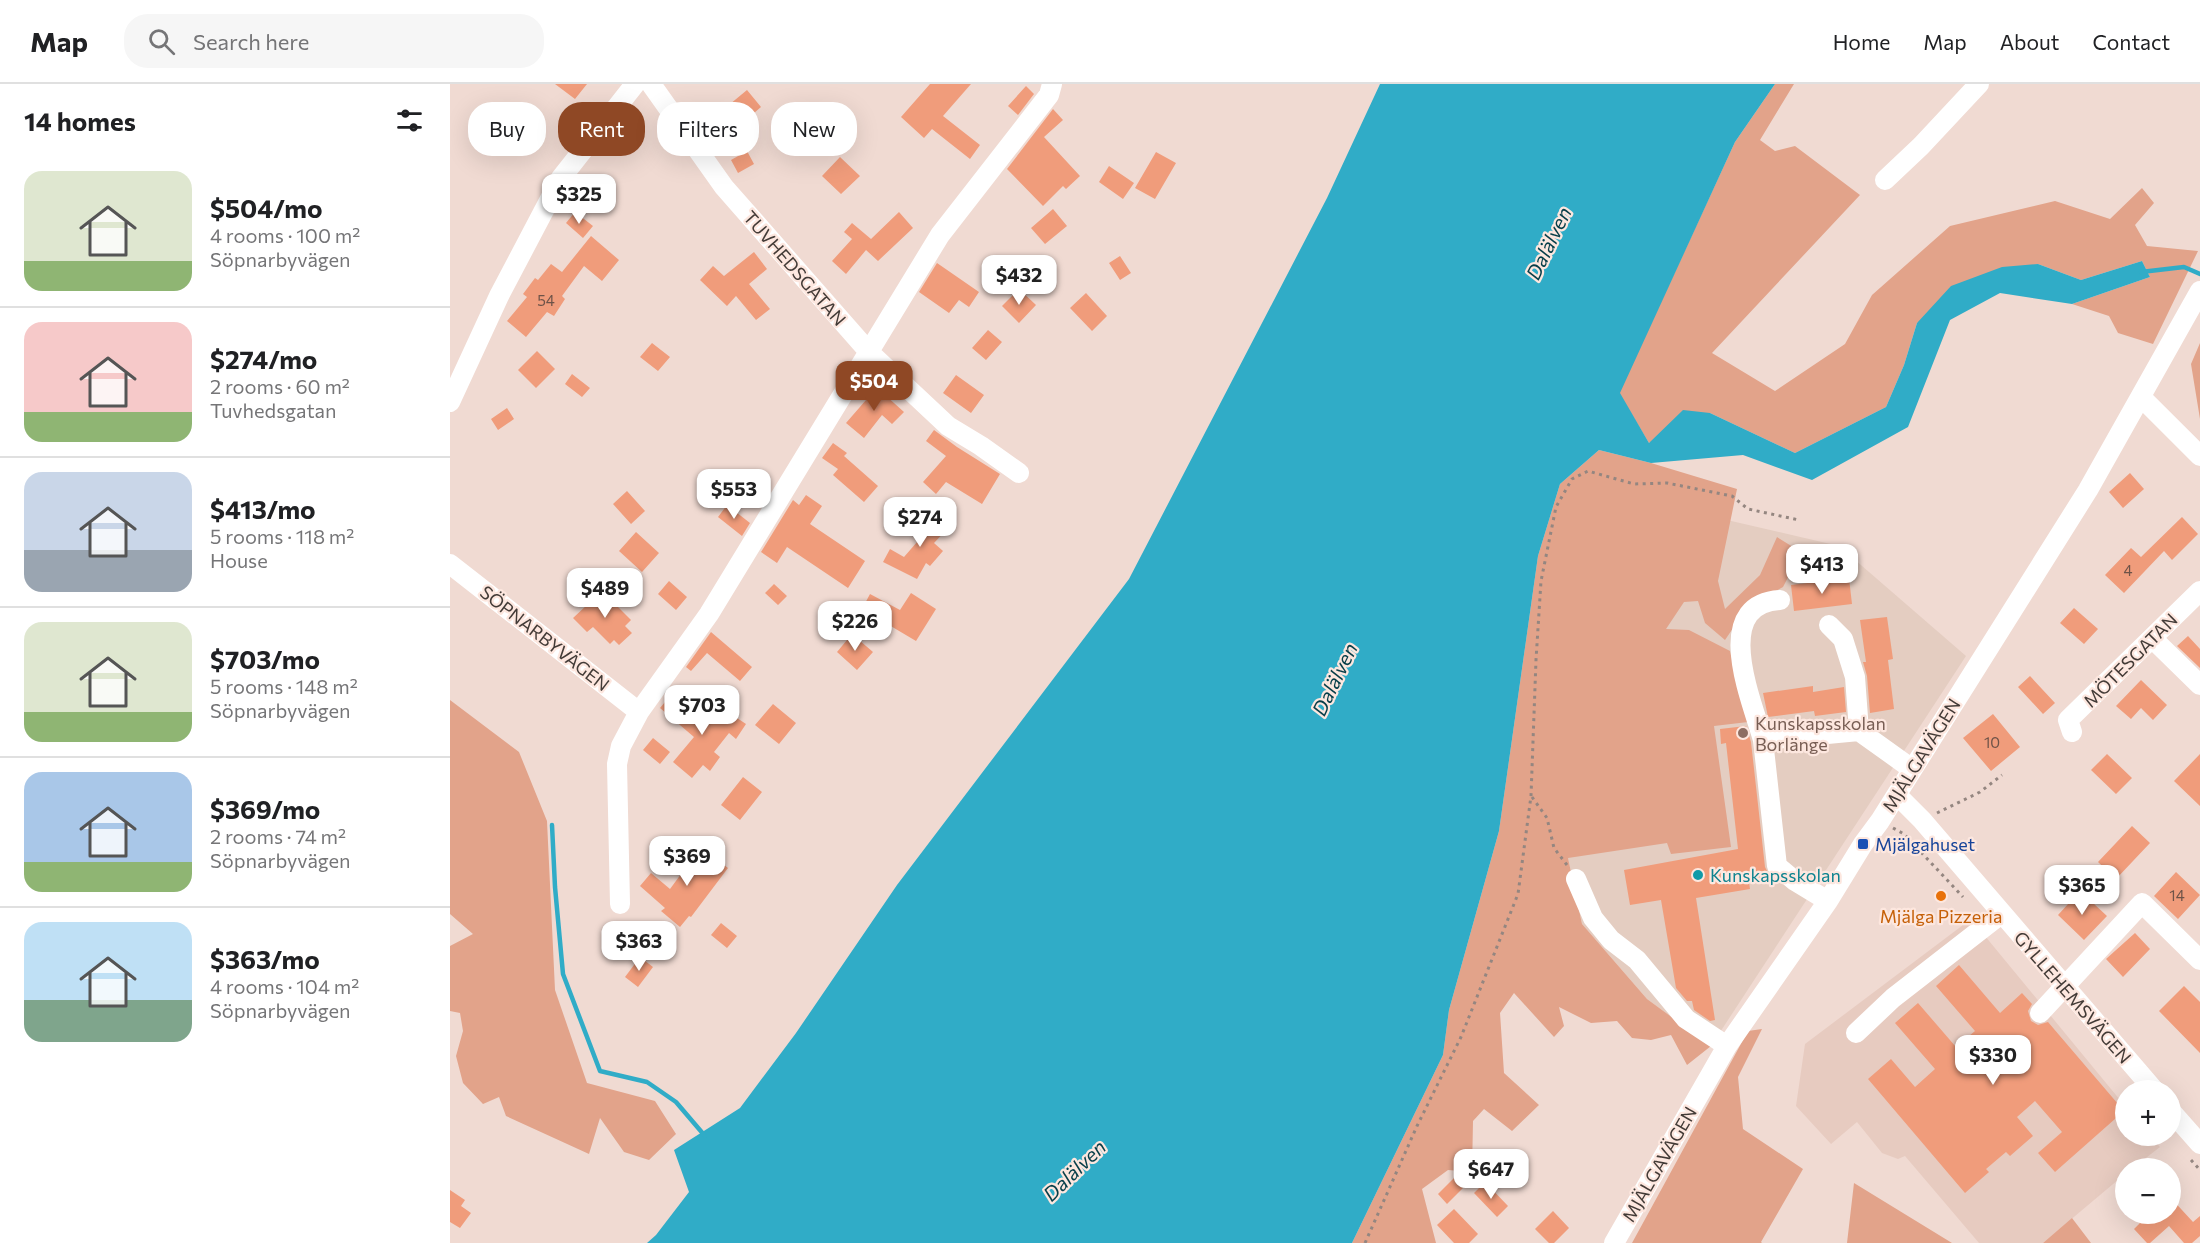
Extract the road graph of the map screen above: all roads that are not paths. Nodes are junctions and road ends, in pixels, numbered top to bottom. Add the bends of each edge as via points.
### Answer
1 (635, 84) edge
2 (651, 84) edge
3 (1052, 84) edge
4 (1979, 84) edge
5 (1885, 180) dead end
6 (2200, 291) edge
7 (869, 352) junction
8 (2141, 398) junction
9 (450, 402) edge
10 (2200, 456) edge
11 (1019, 473) dead end
12 (450, 564) edge
13 (2200, 591) edge
14 (1780, 600) dead end
15 (1829, 625) dead end
16 (2152, 638) junction
17 (2200, 684) edge
18 (639, 712) junction
19 (1859, 731) junction
20 (2072, 732) dead end
21 (1763, 740) junction
22 (1912, 769) junction
23 (1897, 795) junction
24 (1576, 879) road end
25 (1828, 901) junction
26 (620, 904) dead end
27 (2001, 914) junction
28 (2200, 960) edge
29 (2064, 987) junction
30 (2040, 1013) dead end
31 (1856, 1033) dead end
32 (1727, 1046) junction
33 (2145, 1080) edge
34 (2181, 1122) edge
35 (2200, 1144) edge
36 (1614, 1243) edge

1 - 9 street via 561,178 499,296
2 - 7 street, TUVHEDSGATAN via 724,187
3 - 7 street via 1049,95 940,235
4 - 5 street
6 - 8 street, MJÄLGAVÄGEN
7 - 11 street, TUVHEDSGATAN via 948,426
7 - 18 street via 709,614
8 - 10 street
8 - 22 street, MJÄLGAVÄGEN via 2088,490
12 - 18 street, SÖPNARBYVÄGEN
13 - 16 street, MÖTESGATAN
14 - 21 street via 1765,601 1749,614 1739,650
15 - 19 street via 1843,639 1855,677
16 - 17 street
16 - 20 street, MÖTESGATAN via 2068,720
18 - 26 street via 621,746 617,764
19 - 21 street
19 - 22 street
21 - 25 street via 1777,866
22 - 23 street, MJÄLGAVÄGEN
23 - 25 street, MJÄLGAVÄGEN
23 - 27 street, GYLLEHEMSVÄGEN
24 - 32 street via 1593,918 1611,940 1637,960 1686,1019
25 - 32 street, MJÄLGAVÄGEN
27 - 29 street, GYLLEHEMSVÄGEN
27 - 31 street via 1893,998
28 - 29 street via 2142,903
29 - 30 street
29 - 33 street, GYLLEHEMSVÄGEN
32 - 36 street, MJÄLGAVÄGEN
34 - 35 street

